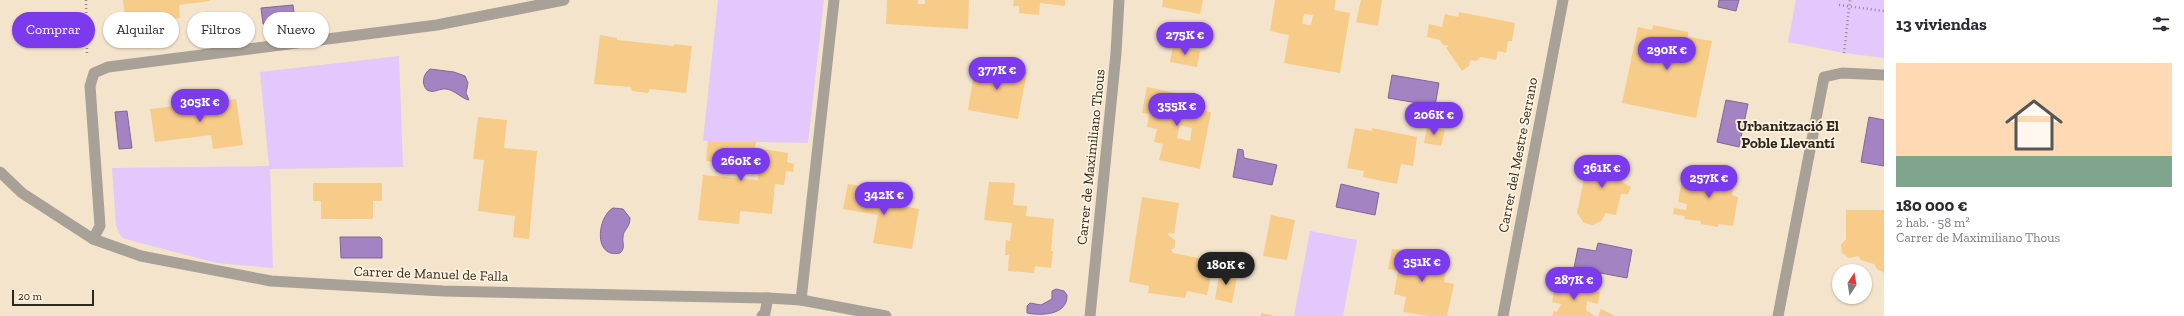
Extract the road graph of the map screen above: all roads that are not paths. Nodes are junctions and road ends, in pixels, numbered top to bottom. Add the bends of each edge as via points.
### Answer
1 (564, 0) edge
2 (834, 0) edge
3 (1119, 0) edge
4 (1563, 0) edge
5 (1884, 75) edge
6 (0, 172) edge
7 (93, 239) junction
8 (768, 298) junction
9 (801, 300) junction
10 (762, 316) edge
11 (886, 316) edge
12 (1090, 316) edge
13 (1503, 316) edge
14 (1778, 316) edge

1 - 7 street via 437,25 108,67 94,73 90,86 100,226
2 - 9 street
3 - 12 street, Carrer de Maximiliano Thous
4 - 13 street, Carrer del Mestre Serrano
5 - 14 street via 1842,73 1824,77
6 - 7 street, Carrer de Manuel de Falla via 22,193
7 - 8 street, Carrer de Manuel de Falla via 141,256 271,281 443,291
8 - 9 street, Carrer de Manuel de Falla
8 - 10 street via 766,313
9 - 11 street, Carrer de Manuel de Falla

